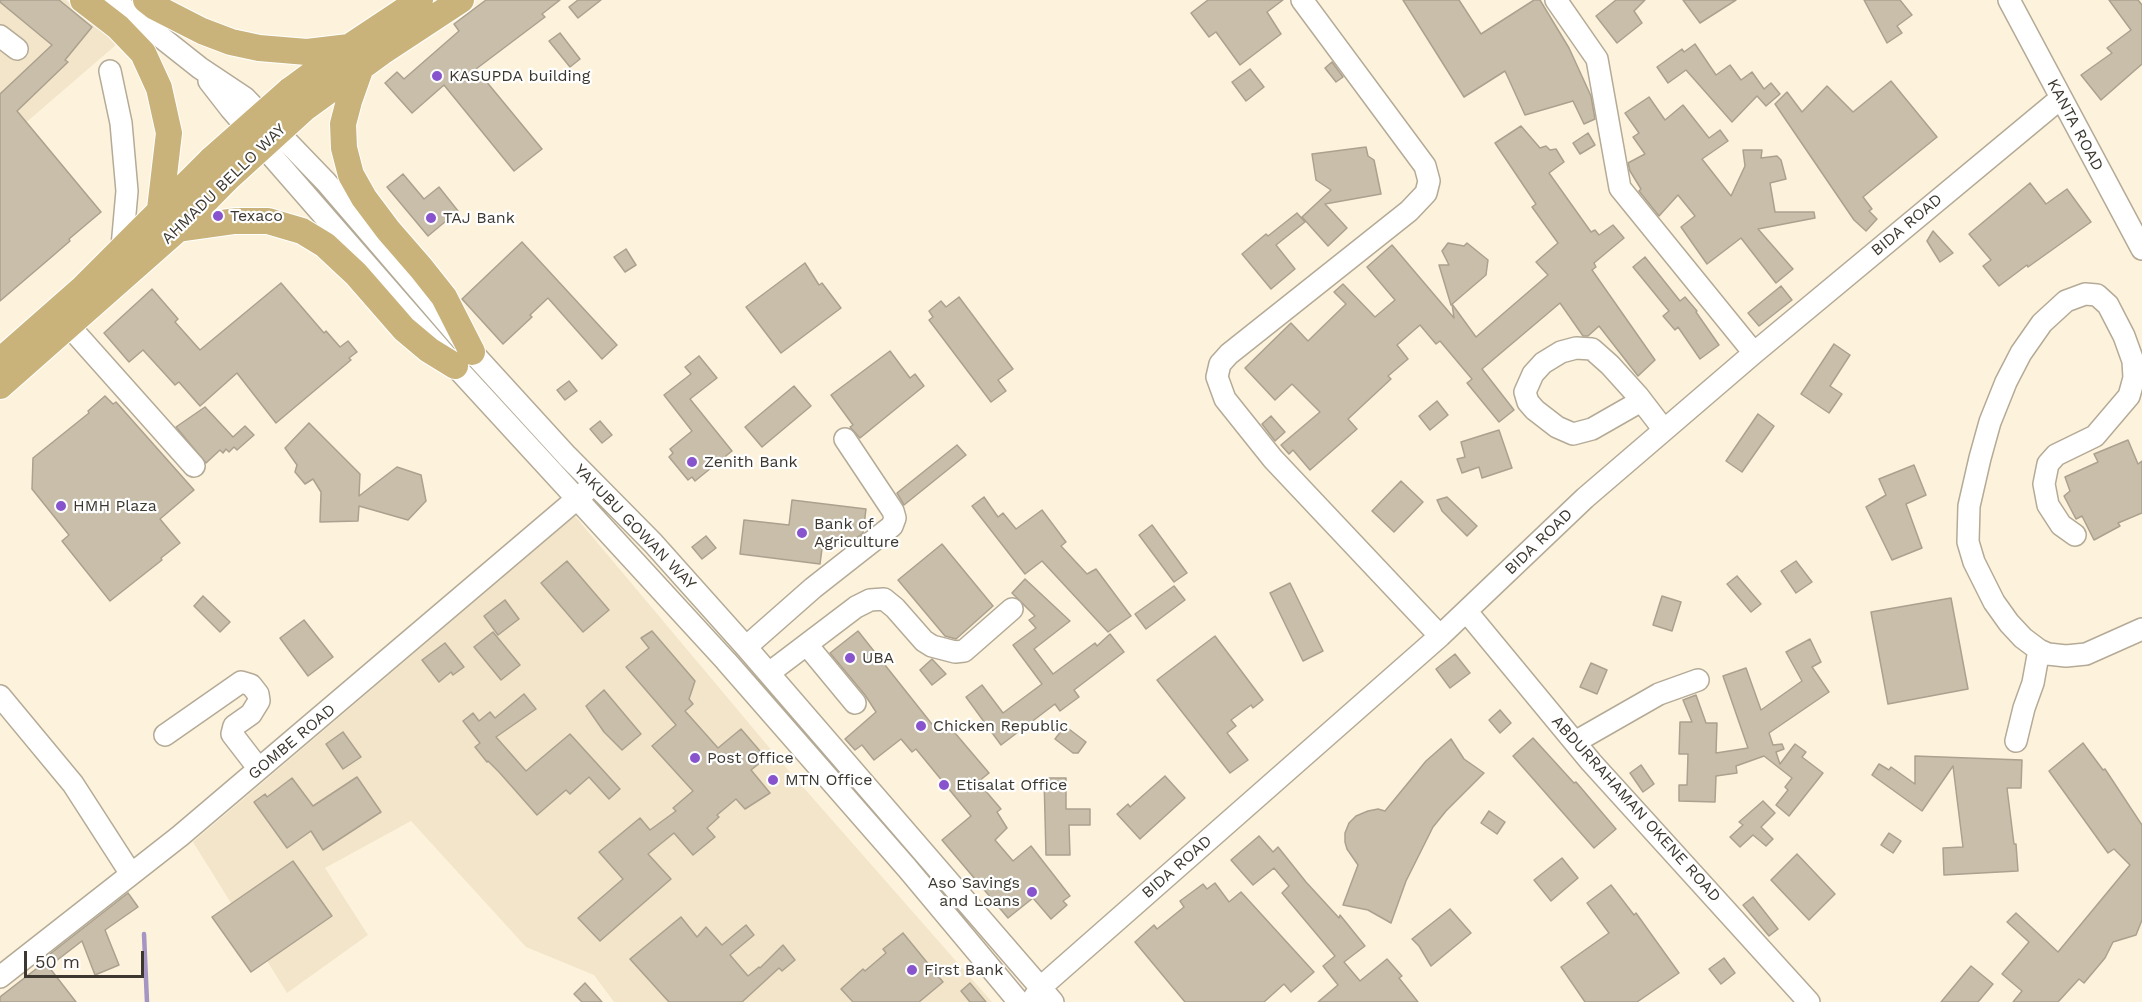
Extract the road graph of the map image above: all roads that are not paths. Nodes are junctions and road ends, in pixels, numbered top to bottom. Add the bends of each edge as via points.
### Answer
1 (83, 0) edge
2 (114, 0) edge
3 (146, 0) edge
4 (420, 0) edge
5 (461, 0) edge
6 (1302, 0) edge
7 (1556, 0) edge
8 (2009, 0) edge
9 (0, 36) edge
10 (17, 49) dead end
11 (355, 57) junction
12 (110, 70) dead end
13 (2061, 98) junction
14 (220, 169) junction
15 (160, 209) junction
16 (178, 229) junction
17 (122, 248) junction
18 (2142, 249) edge
19 (70, 327) junction
20 (1754, 353) junction
21 (464, 359) junction
22 (0, 361) edge
23 (0, 386) edge
24 (1641, 401) junction
25 (1664, 430) junction
26 (845, 440) dead end
27 (194, 466) dead end
28 (595, 484) junction
29 (577, 499) junction
30 (2075, 535) dead end
31 (1012, 609) dead end
32 (1467, 612) junction
33 (2142, 629) edge
34 (1440, 636) junction
35 (807, 645) junction
36 (746, 647) junction
37 (2039, 650) junction
38 (769, 673) junction
39 (1698, 680) dead end
40 (0, 696) edge
41 (855, 703) dead end
42 (165, 735) dead end
43 (2016, 741) dead end
44 (1575, 742) junction
45 (260, 769) junction
46 (131, 874) junction
47 (0, 977) edge
48 (1042, 997) edge
49 (1019, 1002) edge
50 (1809, 1002) edge

1 - 15 main road via 143,53 159,88 169,133
2 - 21 street, YAKUBU GOWAN WAY via 200,68 230,108
3 - 11 main road via 231,42
4 - 11 main road, AHMADU BELLO WAY
5 - 11 main road, AHMADU BELLO WAY
6 - 34 street via 1425,166 1429,181 1426,193 1408,211 1229,354 1220,364 1217,377 1225,399 1273,459
7 - 20 street via 1597,59 1620,188
8 - 13 street, KANTA ROAD
9 - 10 street
11 - 14 main road, AHMADU BELLO WAY, bridge via 297,99
11 - 21 main road via 343,124 351,175 388,231 444,297
12 - 17 street via 122,123 127,190
13 - 18 street, KANTA ROAD
13 - 20 street, BIDA ROAD
14 - 15 main road, AHMADU BELLO WAY
14 - 16 main road, AHMADU BELLO WAY
15 - 17 main road, AHMADU BELLO WAY
16 - 19 main road, AHMADU BELLO WAY
16 - 21 main road via 268,221 302,231 333,252 404,329 429,350
17 - 22 main road, AHMADU BELLO WAY
19 - 23 main road, AHMADU BELLO WAY
19 - 27 street
20 - 25 street, BIDA ROAD
21 - 28 street, YAKUBU GOWAN WAY
21 - 29 street, YAKUBU GOWAN WAY
24 - 24 street via 1592,349 1561,352 1544,363 1533,374 1526,392 1535,410 1573,434 1592,429
24 - 25 street
25 - 32 street, BIDA ROAD via 1585,498
26 - 36 street via 893,511 892,526
28 - 29 street, GOMBE ROAD
28 - 36 street, YAKUBU GOWAN WAY
29 - 45 street, GOMBE ROAD
29 - 49 street, YAKUBU GOWAN WAY via 734,670
30 - 37 street via 2061,525 2048,505 2044,484 2048,464 2056,455 2095,435 2129,396 2134,378 2133,361 2108,305 2097,295 2085,294 2066,301 2042,323 2021,353 1990,422 1969,506 1968,542 1974,562 2009,623
31 - 35 street via 964,651 955,652 924,641 884,599 870,600
32 - 34 street, BIDA ROAD
32 - 44 street, ABDURRAHAMAN OKENE ROAD
33 - 37 street via 2086,654 2067,656
34 - 48 street, BIDA ROAD
35 - 38 street
35 - 41 street
36 - 38 street, YAKUBU GOWAN WAY
37 - 43 street
38 - 48 street, YAKUBU GOWAN WAY
39 - 44 street via 1659,694
40 - 46 street via 73,784
42 - 45 street via 241,682 251,685 259,701 251,714 234,726 232,734
44 - 50 street, ABDURRAHAMAN OKENE ROAD
45 - 46 street, GOMBE ROAD
46 - 47 street, GOMBE ROAD

